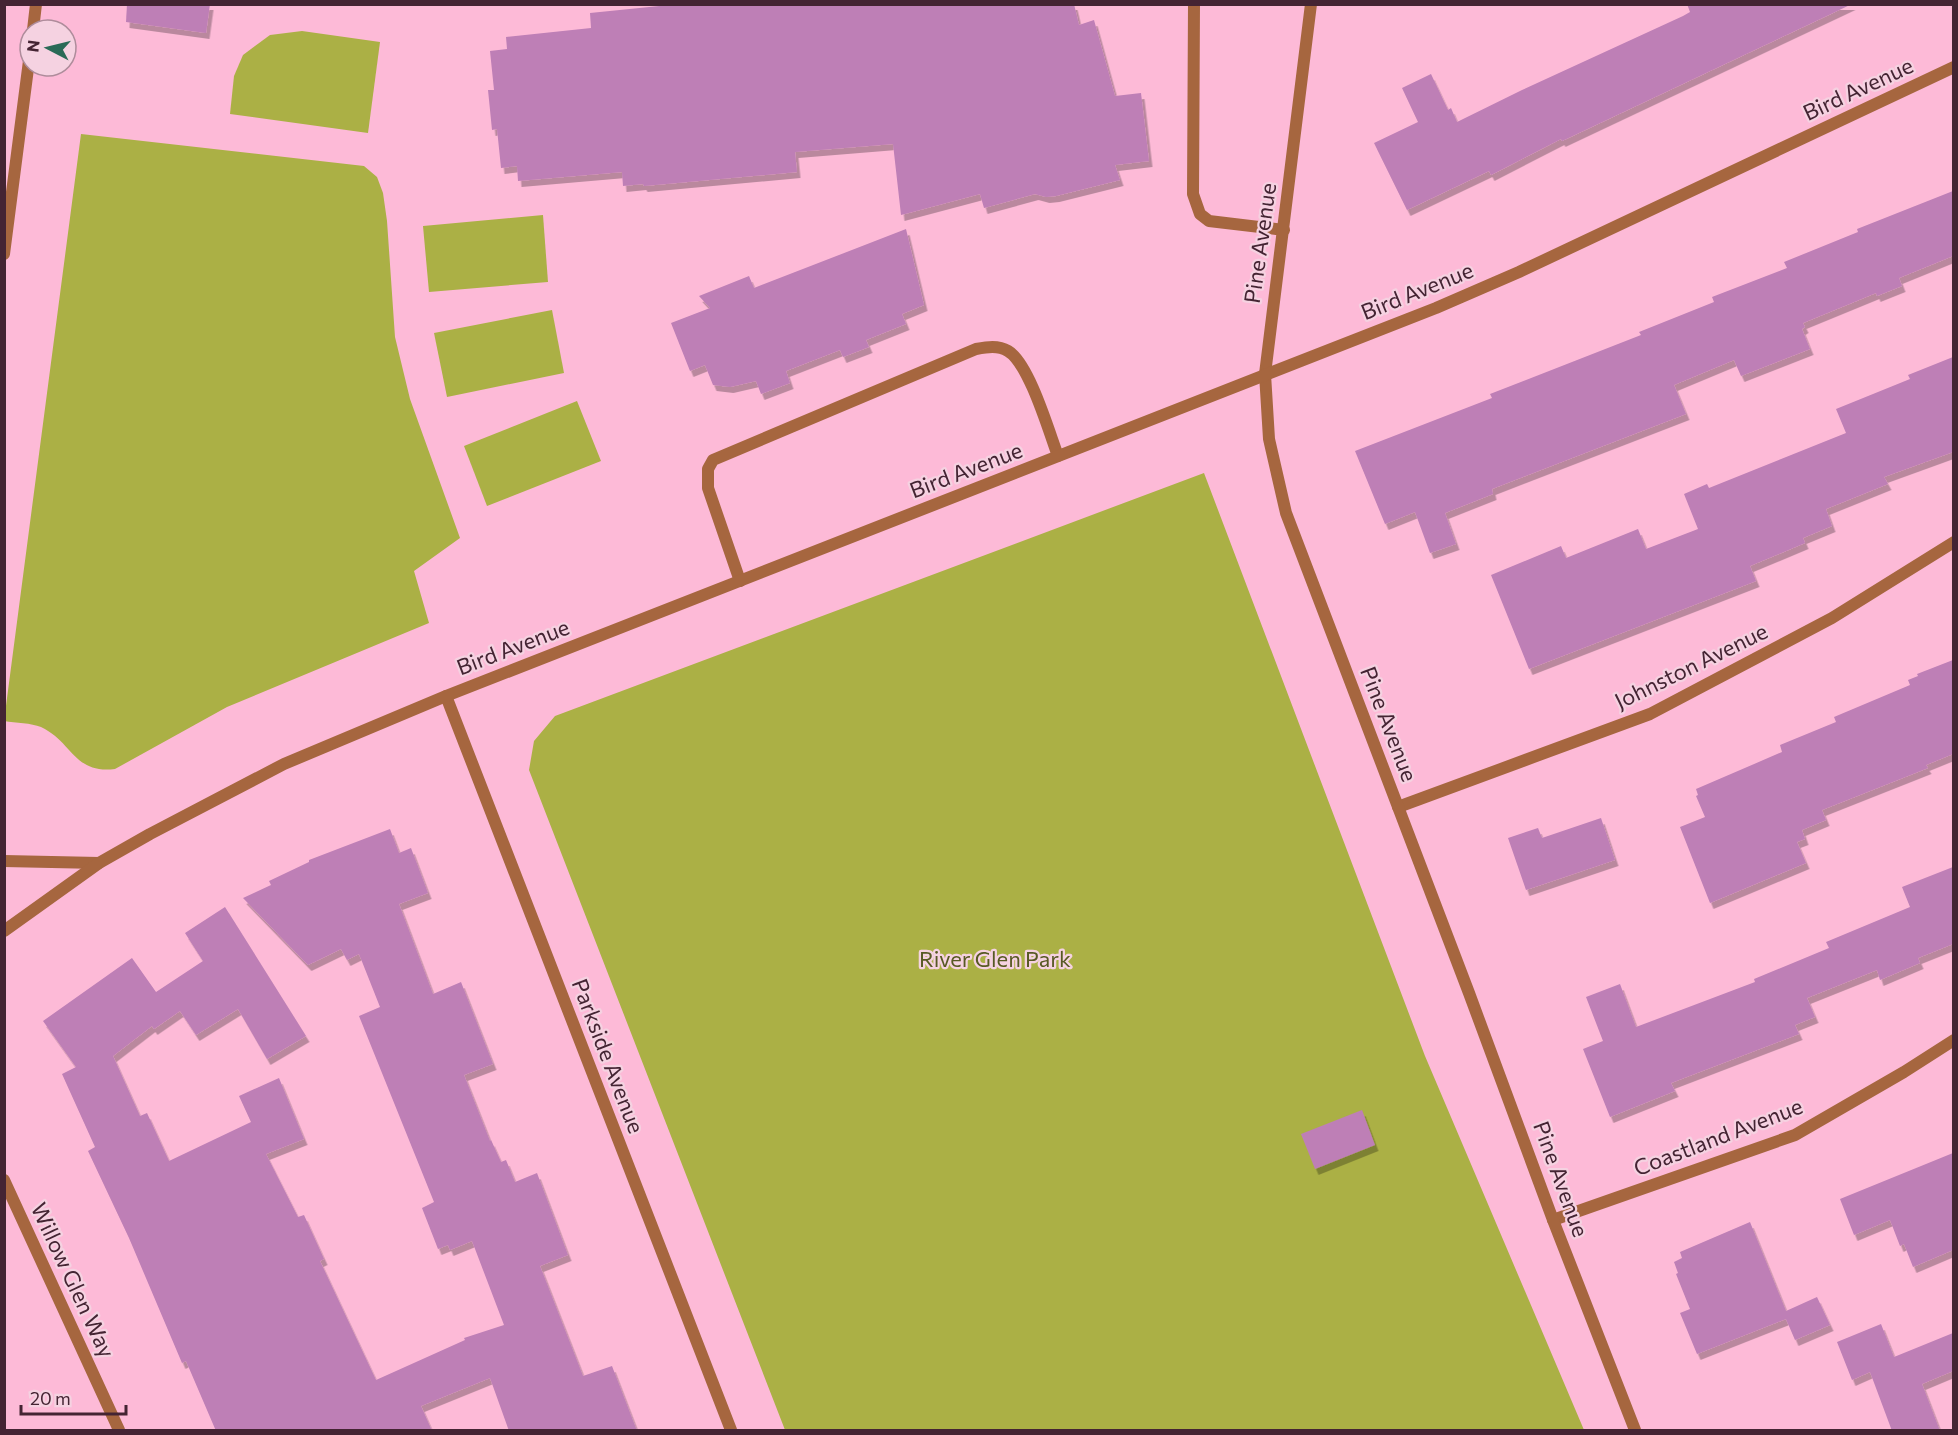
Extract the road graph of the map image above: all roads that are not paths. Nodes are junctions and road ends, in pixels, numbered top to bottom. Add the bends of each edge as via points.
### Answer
1 (1194, 4) edge
2 (1311, 4) edge
3 (1953, 67) edge
4 (27, 78) edge
5 (1284, 231) junction
6 (4, 254) edge
7 (1265, 374) junction
8 (1058, 456) junction
9 (1953, 542) edge
10 (740, 581) junction
11 (446, 696) junction
12 (1398, 807) junction
13 (4, 861) edge
14 (99, 864) junction
15 (4, 931) edge
16 (1953, 1040) edge
17 (4, 1180) edge
18 (1553, 1220) junction
19 (119, 1431) edge
20 (731, 1431) edge
21 (1635, 1431) edge

1 - 5 street via 1193,194 1200,214 1209,221
2 - 5 street, Pine Avenue
3 - 7 street, Bird Avenue via 1519,272
4 - 6 street
5 - 7 street, Pine Avenue
7 - 8 street, Bird Avenue
7 - 12 street, Pine Avenue via 1269,439 1286,513
8 - 10 street, Bird Avenue
8 - 10 street via 1022,364 1008,351 993,346 976,349 713,460 708,469 708,488
9 - 12 street, Johnston Avenue via 1832,618 1650,714
10 - 11 street, Bird Avenue
11 - 14 street, Bird Avenue via 284,764
11 - 20 street, Parkside Avenue
12 - 18 street, Pine Avenue
13 - 14 street
14 - 15 street, Bird Avenue
16 - 18 street, Coastland Avenue via 1795,1135
17 - 19 street, Willow Glen Way
18 - 21 street, Pine Avenue

